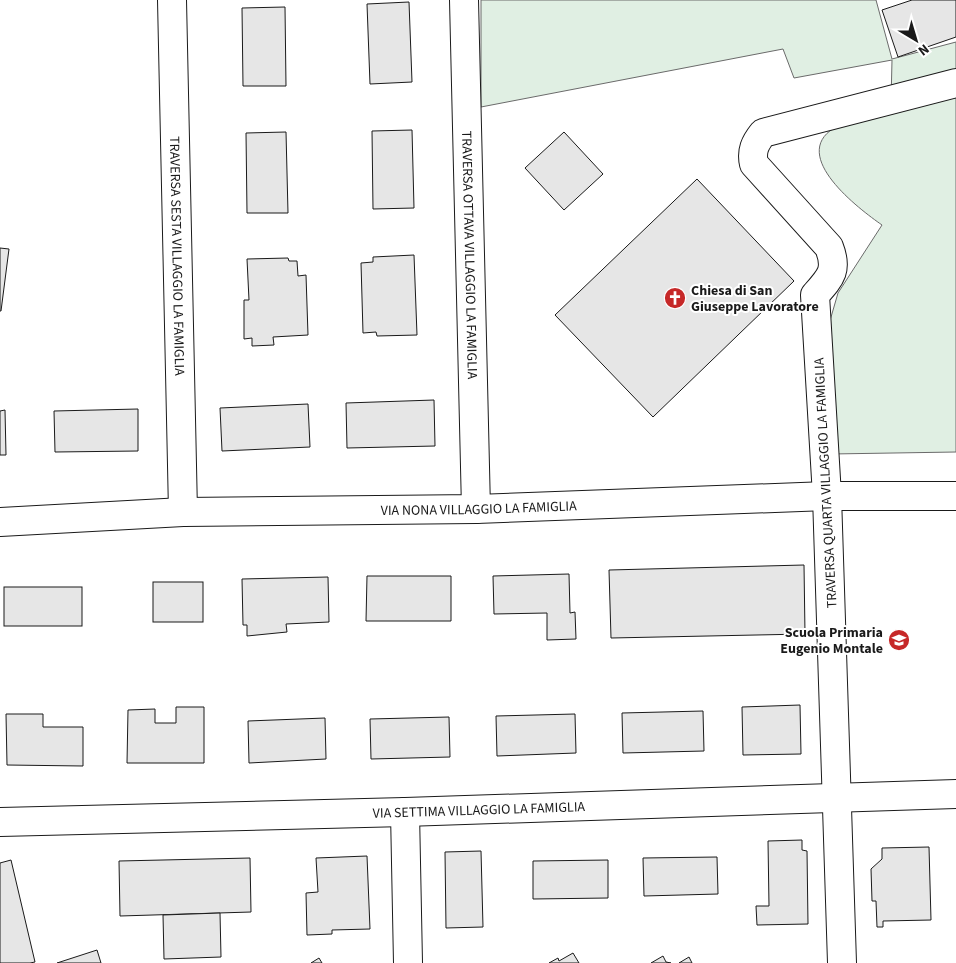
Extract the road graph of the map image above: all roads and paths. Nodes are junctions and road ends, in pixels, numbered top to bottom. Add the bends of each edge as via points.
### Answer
1 (172, 0) edge
2 (464, 0) edge
3 (956, 83) edge
4 (827, 496) junction
5 (956, 496) edge
6 (476, 509) junction
7 (183, 512) junction
8 (0, 522) edge
9 (956, 794) edge
10 (837, 797) junction
11 (404, 812) junction
12 (0, 822) edge
13 (408, 963) edge
14 (842, 963) edge

1 - 7 street, TRAVERSA SESTA VILLAGGIO LA FAMIGLIA
2 - 6 street, TRAVERSA OTTAVA VILLAGGIO LA FAMIGLIA
3 - 4 street, TRAVERSA QUARTA VILLAGGIO LA FAMIGLIA via 764,133 756,141 752,154 754,164 829,247 834,261 830,278 815,295
4 - 5 street, VIA NONA VILLAGGIO LA FAMIGLIA
4 - 6 street, VIA NONA VILLAGGIO LA FAMIGLIA
4 - 10 street, TRAVERSA QUARTA VILLAGGIO LA FAMIGLIA
6 - 7 street, VIA NONA VILLAGGIO LA FAMIGLIA
7 - 8 street, VIA NONA VILLAGGIO LA FAMIGLIA
9 - 10 street, VIA SETTIMA VILLAGGIO LA FAMIGLIA
10 - 11 street, VIA SETTIMA VILLAGGIO LA FAMIGLIA
10 - 14 street, TRAVERSA QUARTA VILLAGGIO LA FAMIGLIA
11 - 12 street, VIA SETTIMA VILLAGGIO LA FAMIGLIA
11 - 13 street

